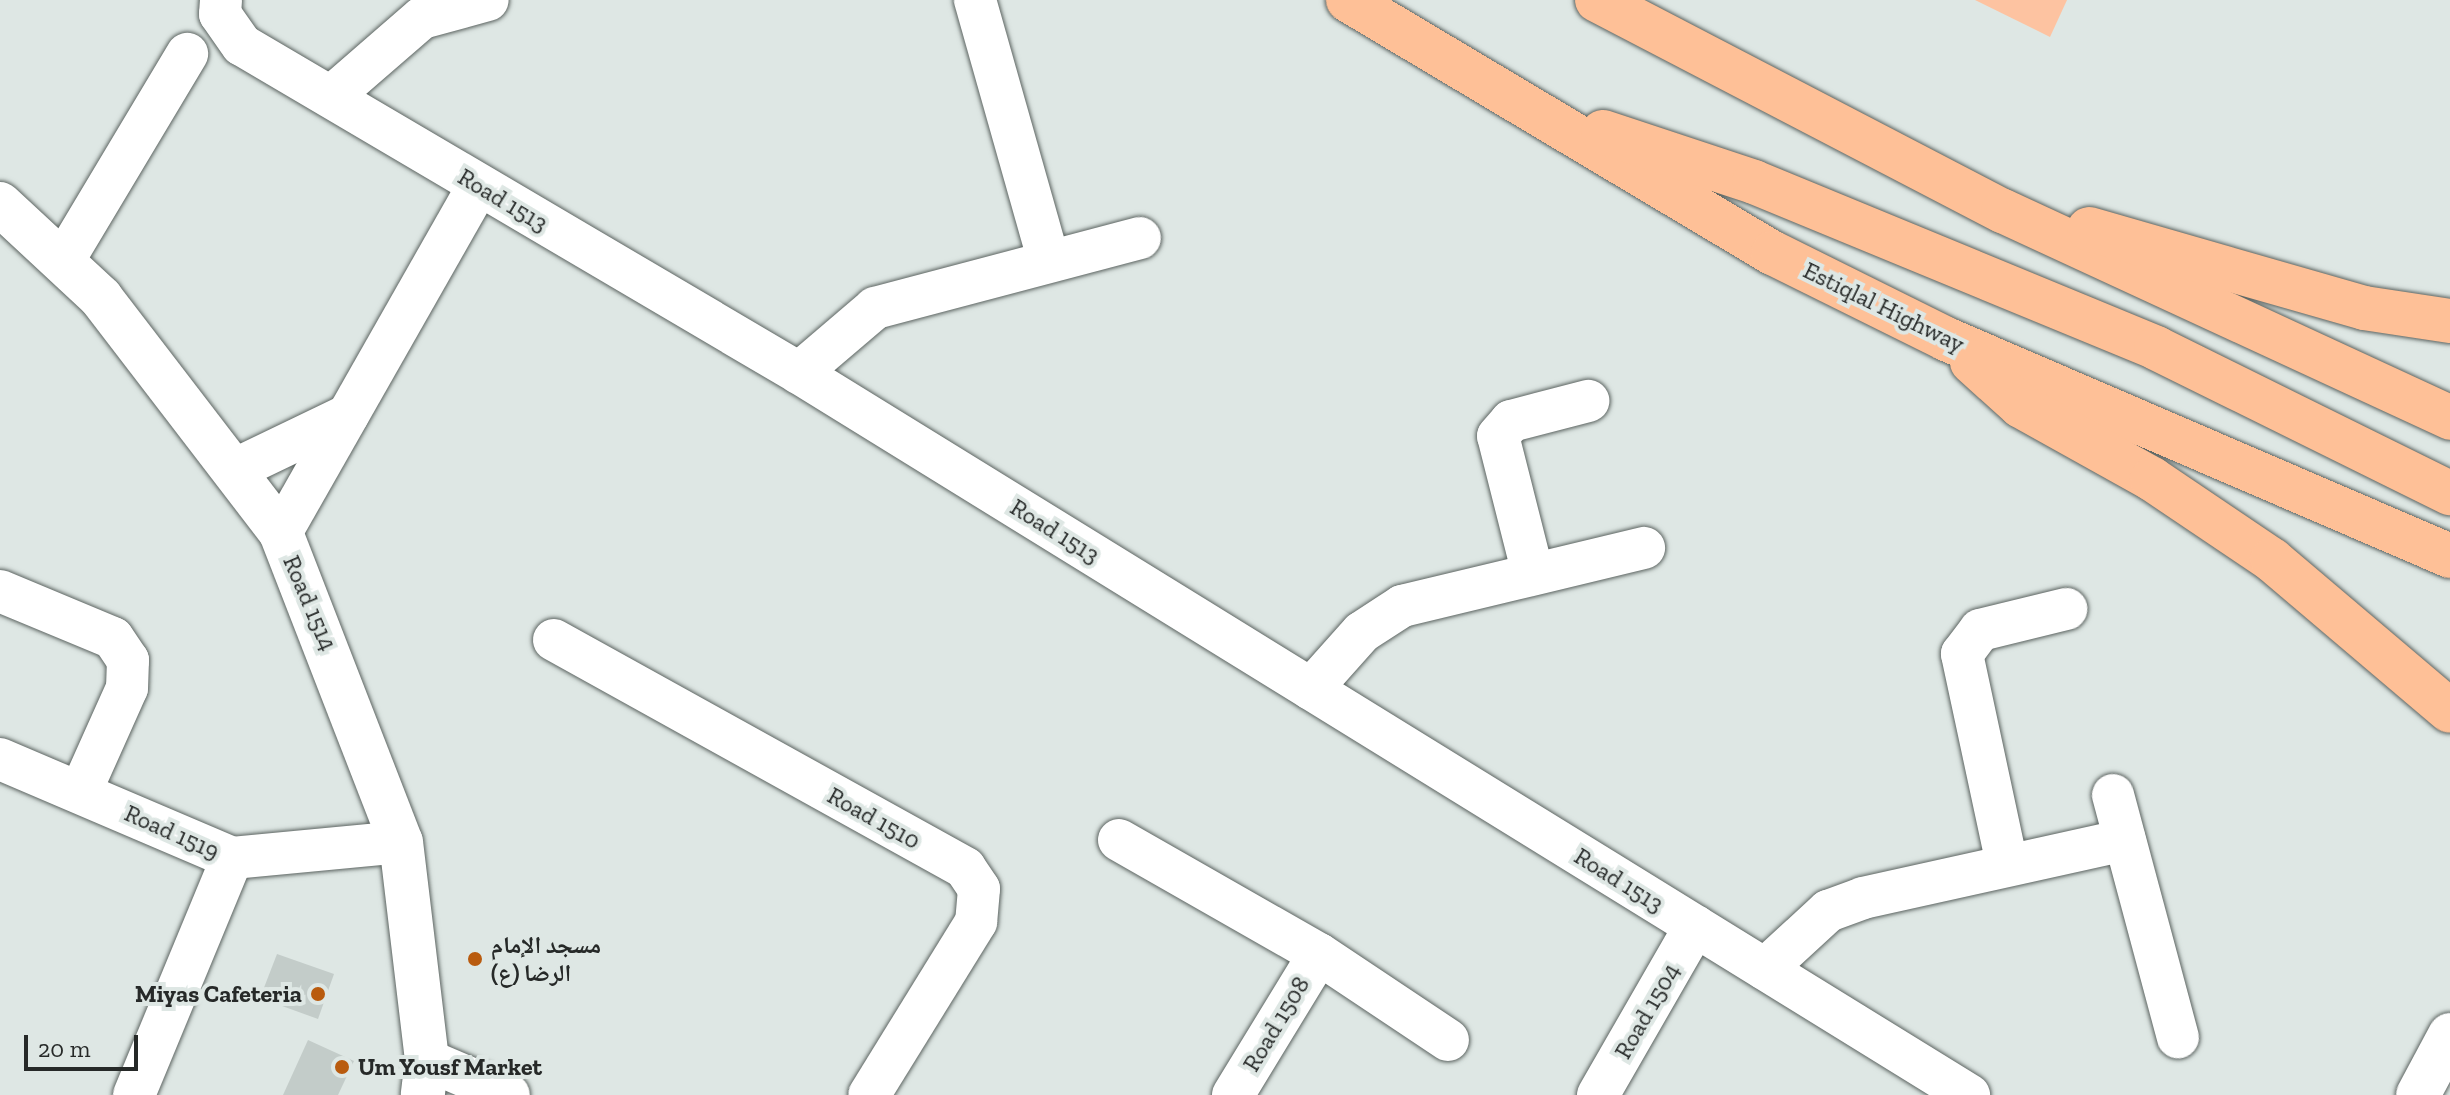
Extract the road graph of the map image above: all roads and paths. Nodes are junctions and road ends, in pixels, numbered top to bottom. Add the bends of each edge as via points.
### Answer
1 (221, 0) edge
2 (488, 0) edge
3 (1348, 0) edge
4 (1597, 0) edge
5 (986, 2) edge
6 (187, 54) dead end
7 (333, 95) junction
8 (1513, 101) junction
9 (478, 186) junction
10 (0, 204) edge
11 (2003, 211) junction
12 (1140, 238) dead end
13 (65, 258) junction
14 (1049, 261) junction
15 (2450, 321) edge
16 (1946, 339) junction
17 (799, 373) junction
18 (1588, 401) dead end
19 (348, 415) junction
20 (2450, 418) edge
21 (236, 469) junction
22 (2450, 493) edge
23 (281, 533) junction
24 (1644, 548) dead end
25 (2450, 556) edge
26 (1533, 574) junction
27 (0, 591) edge
28 (2066, 609) dead end
29 (554, 640) dead end
30 (1311, 689) junction
31 (2450, 711) edge
32 (0, 759) edge
33 (81, 791) junction
34 (2113, 795) dead end
35 (1119, 840) dead end
36 (2125, 840) junction
37 (401, 842) junction
38 (232, 858) junction
39 (2007, 864) junction
40 (1695, 926) junction
41 (1319, 954) junction
42 (1765, 969) junction
43 (2450, 1035) edge
44 (2178, 1037) dead end
45 (1448, 1040) dead end
46 (425, 1078) edge
47 (134, 1095) edge
48 (509, 1095) edge
49 (869, 1095) edge
50 (1233, 1095) edge
51 (1598, 1095) edge
52 (1969, 1095) edge
53 (2418, 1095) edge

1 - 7 street, Road 1513 via 220,14 242,45
2 - 7 street via 422,18
3 - 8 main road, Estiqlal Highway
4 - 11 main road
5 - 14 street
6 - 13 street
7 - 9 street, Road 1513
8 - 16 main road, Estiqlal Highway via 1773,253
8 - 22 main road via 1754,182 2156,348
9 - 17 street, Road 1513
9 - 19 street
10 - 13 street, Road 1514
11 - 15 main road via 2364,308
11 - 20 main road
12 - 14 street
13 - 21 street, Road 1514
14 - 17 street via 875,308
16 - 25 main road, Estiqlal Highway
16 - 31 main road via 2021,406 2152,479 2272,560
17 - 30 street, Road 1513
18 - 26 street via 1500,429
19 - 21 street
19 - 23 street
21 - 23 street, Road 1514
23 - 37 street, Road 1514
24 - 26 street
26 - 30 street via 1391,612
27 - 33 street via 113,638 128,660 127,688
28 - 39 street via 1980,630 1962,654
29 - 49 street, Road 1510 via 965,868 979,889 976,922
30 - 40 street, Road 1513
32 - 33 street, Road 1519
33 - 38 street, Road 1519
34 - 36 street
35 - 41 street
36 - 39 street
36 - 44 street
37 - 38 street, Road 1519
37 - 46 street, Road 1514
38 - 47 street
39 - 42 street via 1828,911
40 - 42 street, Road 1513
40 - 51 street, Road 1504
41 - 45 street
41 - 50 street, Road 1508
42 - 52 street, Road 1513
43 - 53 street
46 - 48 street

